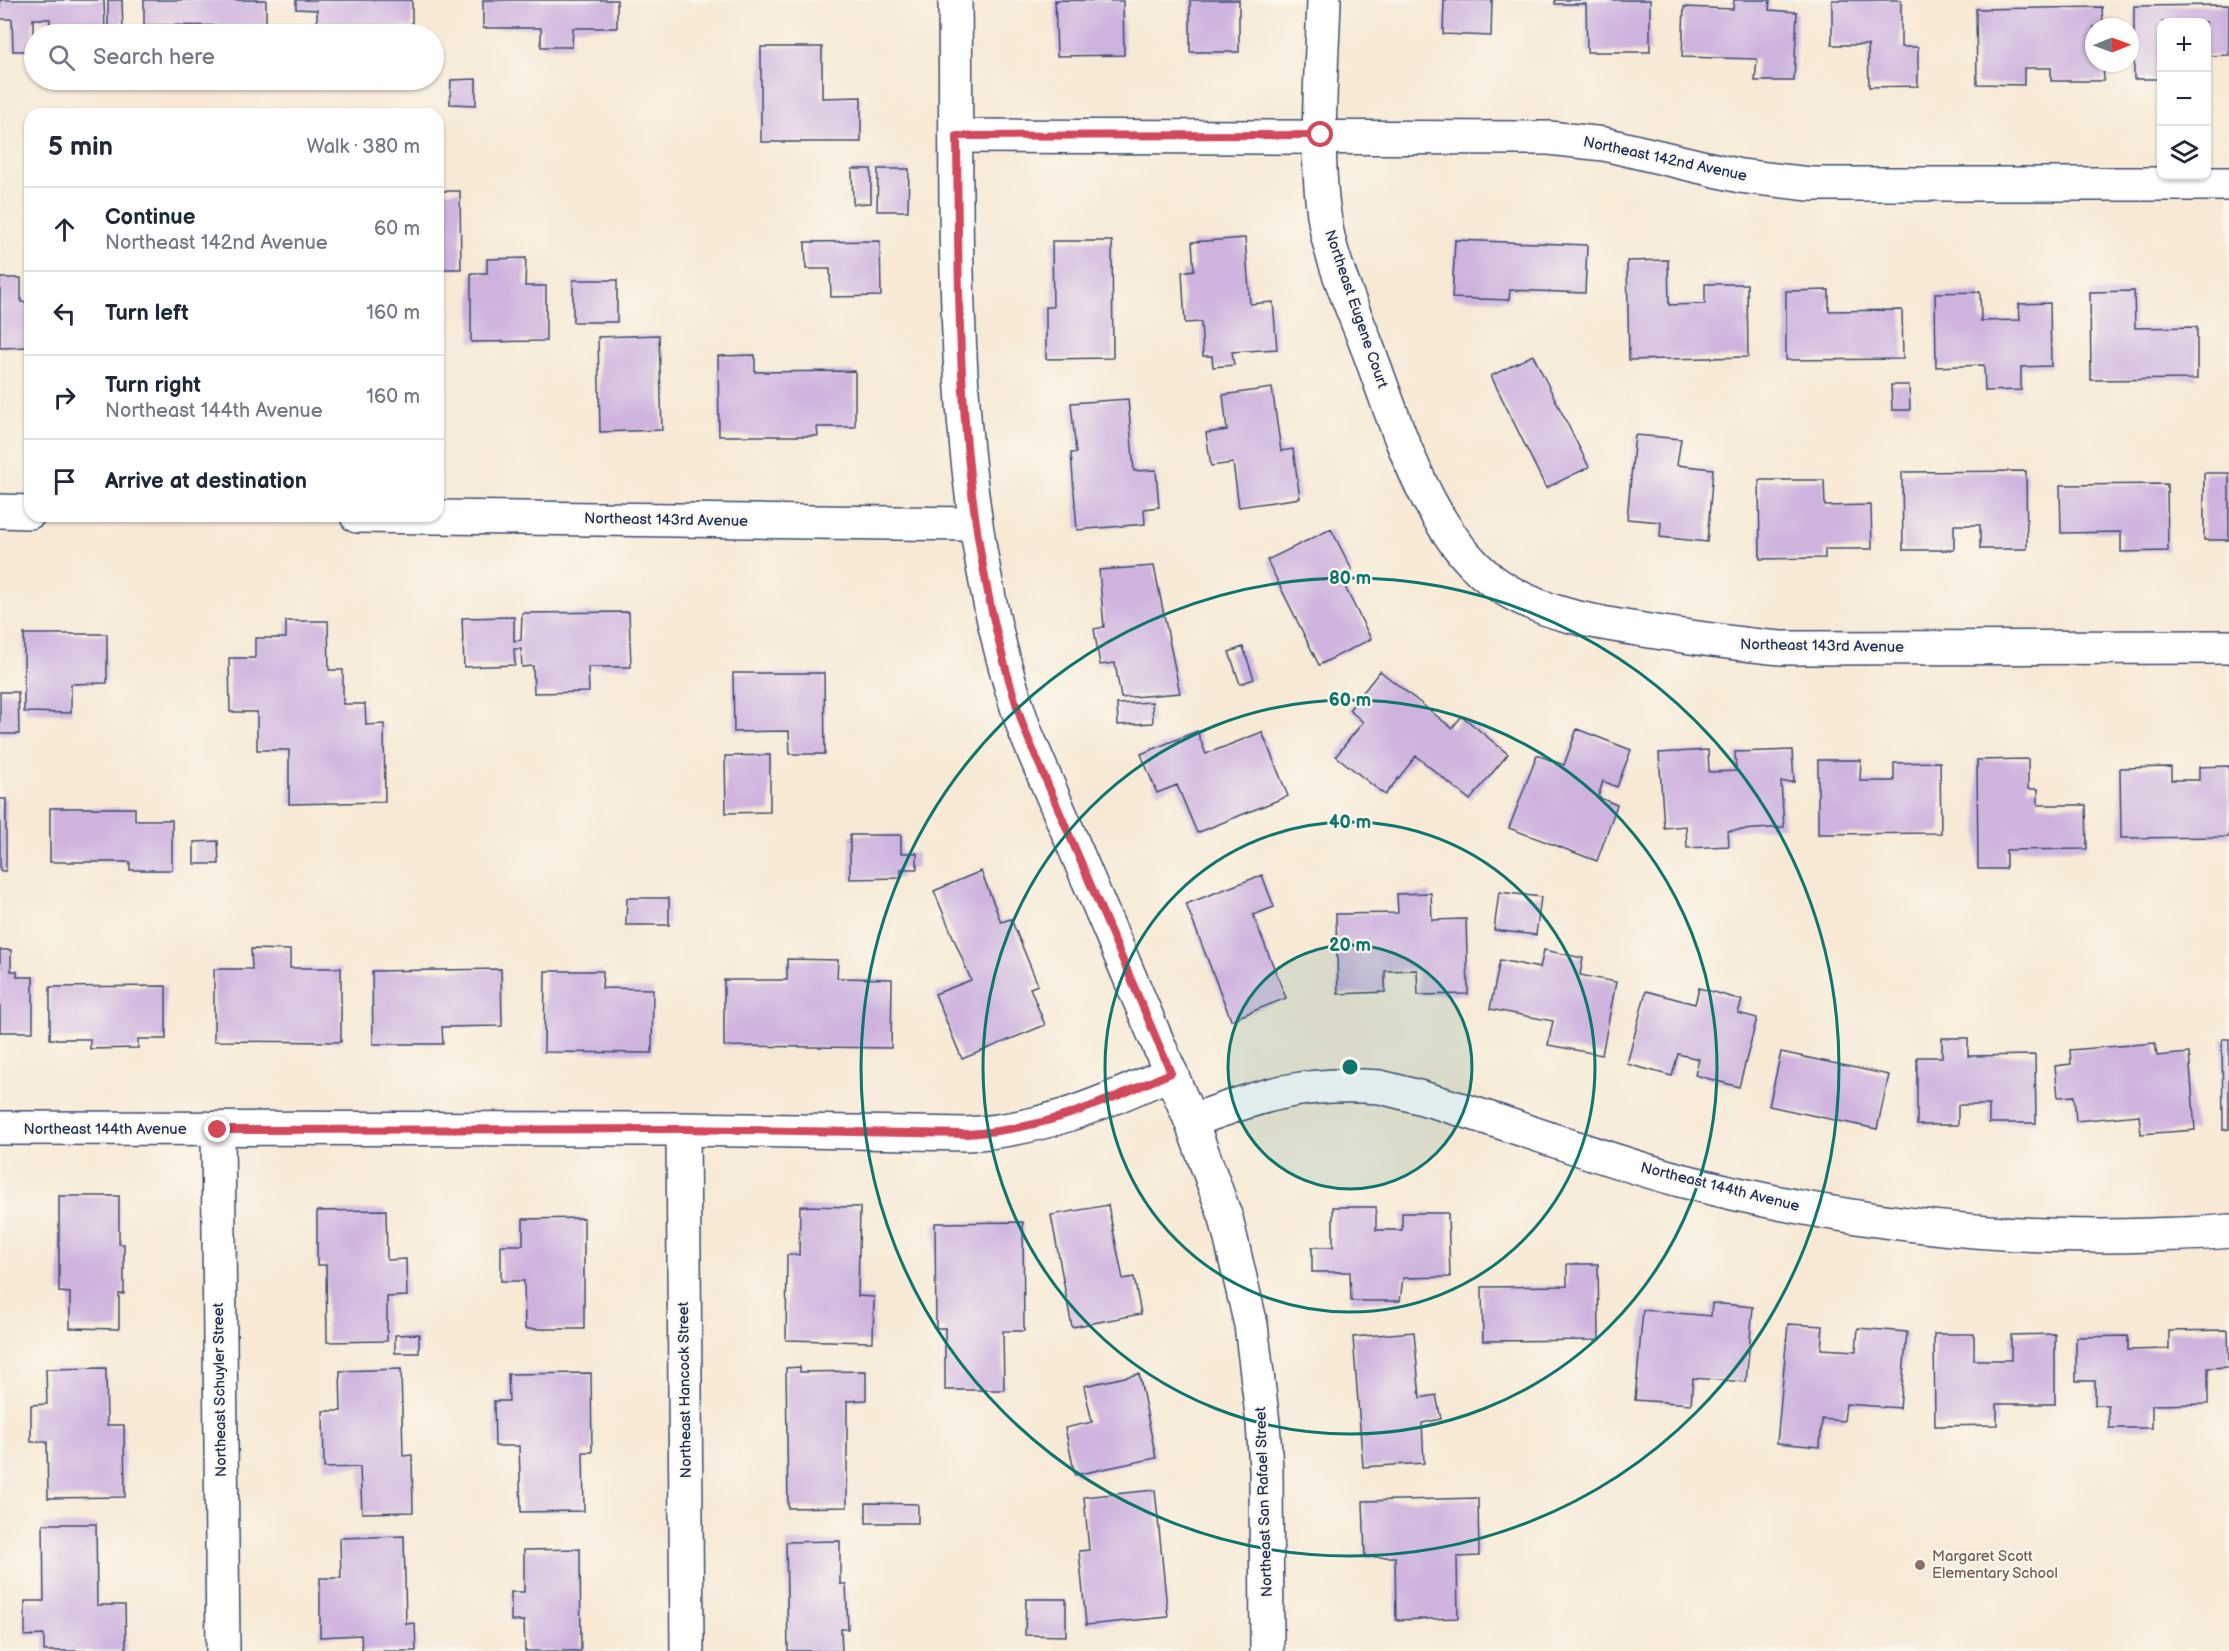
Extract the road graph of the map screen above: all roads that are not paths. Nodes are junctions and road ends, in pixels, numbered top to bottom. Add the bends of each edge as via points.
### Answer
1 (955, 0) edge
2 (1324, 0) edge
3 (1321, 135) junction
4 (957, 136) junction
5 (2229, 184) edge
6 (0, 511) edge
7 (24, 512) edge
8 (444, 517) edge
9 (974, 524) junction
10 (1449, 532) joint
11 (2229, 647) edge
12 (1171, 1073) junction
13 (1191, 1121) junction
14 (0, 1128) edge
15 (683, 1129) junction
16 (218, 1130) junction
17 (2229, 1231) edge
18 (223, 1651) edge
19 (687, 1651) edge
20 (1267, 1651) edge

1 - 4 street, Northeast San Rafael Street
2 - 3 street, Northeast Eugene Court
3 - 4 street, Northeast 142nd Avenue
3 - 5 street, Northeast 142nd Avenue via 1549,138 1605,144 1740,176 1810,184
3 - 10 street, Northeast Eugene Court via 1329,240 1399,429
4 - 9 street, Northeast San Rafael Street via 961,393
6 - 7 street
8 - 9 street, Northeast 143rd Avenue
9 - 12 street, Northeast San Rafael Street via 988,603 1025,731
10 - 11 street, Northeast 143rd Avenue via 1470,562 1501,587 1540,609 1722,643 1781,648
12 - 13 street, Northeast San Rafael Street
12 - 15 street, Northeast 144th Avenue via 1055,1121 1004,1132
13 - 17 street, Northeast 144th Avenue via 1263,1095 1299,1087 1380,1087 1678,1180 1894,1223 2003,1234 2113,1236
13 - 20 street, Northeast San Rafael Street via 1226,1218 1251,1325 1259,1380 1266,1469
14 - 16 street, Northeast 144th Avenue
15 - 16 street, Northeast 144th Avenue
15 - 19 street, Northeast Hancock Street
16 - 18 street, Northeast Schuyler Street

